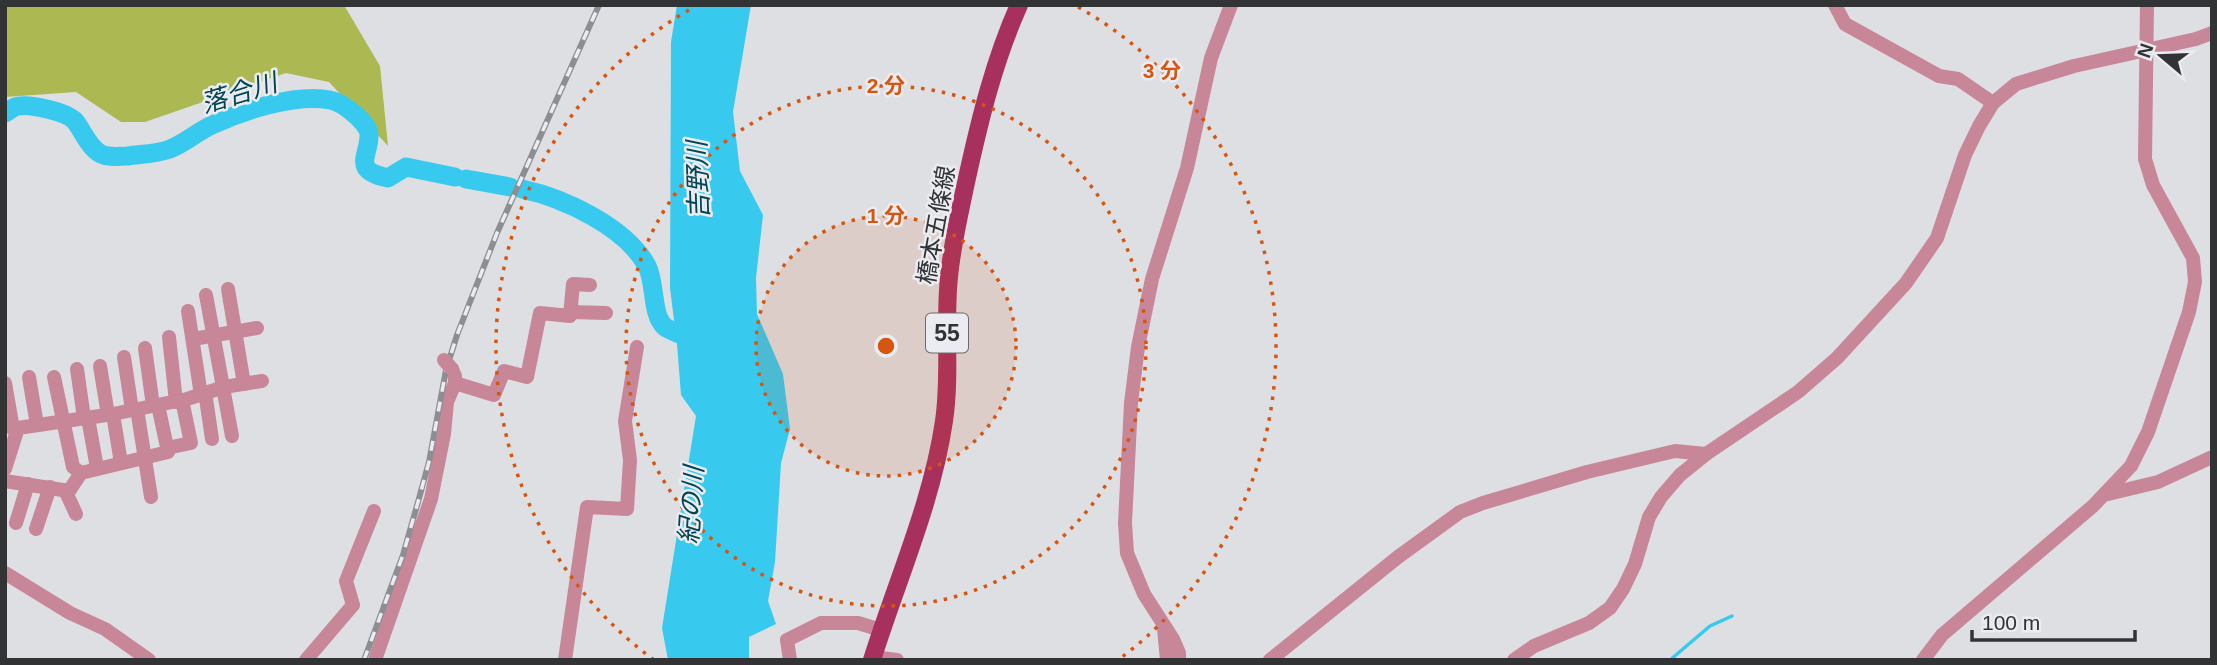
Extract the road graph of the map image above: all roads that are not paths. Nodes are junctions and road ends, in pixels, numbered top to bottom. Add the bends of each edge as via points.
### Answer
1 (1019, 5) edge
2 (1231, 5) edge
3 (1835, 5) edge
4 (2147, 5) edge
5 (2212, 33) edge
6 (2146, 50) junction
7 (1993, 103) junction
8 (590, 285) dead end
9 (228, 289) dead end
10 (206, 295) dead end
11 (188, 311) dead end
12 (571, 312) junction
13 (606, 313) dead end
14 (257, 328) dead end
15 (236, 331) junction
16 (214, 335) junction
17 (169, 337) dead end
18 (193, 339) junction
19 (637, 347) dead end
20 (145, 348) dead end
21 (124, 358) dead end
22 (100, 366) dead end
23 (76, 369) dead end
24 (29, 377) dead end
25 (54, 377) dead end
26 (262, 381) dead end
27 (5, 383) edge
28 (244, 384) junction
29 (224, 387) junction
30 (203, 394) junction
31 (179, 401) junction
32 (155, 406) junction
33 (134, 410) junction
34 (110, 414) junction
35 (86, 418) junction
36 (65, 422) junction
37 (37, 425) junction
38 (12, 429) edge
39 (232, 436) dead end
40 (212, 439) dead end
41 (167, 448) junction
42 (1706, 454) junction
43 (145, 457) junction
44 (2212, 457) edge
45 (121, 463) junction
46 (97, 468) junction
47 (5, 469) edge
48 (81, 473) junction
49 (5, 481) edge
50 (28, 484) junction
51 (50, 487) junction
52 (65, 490) junction
53 (2105, 495) junction
54 (150, 497) dead end
55 (374, 511) dead end
56 (76, 514) dead end
57 (16, 523) dead end
58 (36, 528) dead end
59 (5, 573) edge
60 (1163, 624) junction
61 (881, 630) junction
62 (872, 658) edge
63 (149, 660) edge
64 (306, 660) edge
65 (375, 660) edge
66 (565, 660) edge
67 (790, 660) edge
68 (897, 660) edge
69 (1167, 660) edge
70 (1179, 660) edge
71 (1269, 660) edge
72 (1514, 660) edge
73 (1923, 660) edge

1 - 61 main road, 橋本五條線 / 55 via 984,104 954,242 948,279 944,417 937,460
2 - 60 street via 1211,58 1187,167 1152,279 1131,403 1127,553 1143,594
3 - 7 street via 1845,23 1939,76 1958,79
4 - 6 street
5 - 6 street
6 - 7 street via 2016,84
6 - 53 street via 2145,159 2153,185 2193,258 2195,282 2144,441 2131,466
7 - 42 street via 1965,155 1937,238 1906,283 1837,358 1798,392
8 - 12 street via 573,284
9 - 15 street
10 - 16 street
11 - 18 street
12 - 13 street
12 - 65 street via 570,316 540,313 527,377 504,371 494,395 448,366 444,434 431,499
14 - 15 street
15 - 16 street
15 - 28 street
16 - 18 street
16 - 29 street
17 - 31 street
18 - 30 street
19 - 66 street via 625,421 630,460 627,509 587,507
20 - 32 street
21 - 33 street
22 - 34 street
23 - 35 street
24 - 37 street
25 - 36 street
26 - 28 street
27 - 38 street
28 - 29 street
29 - 30 street
29 - 39 street
30 - 31 street
30 - 40 street
31 - 32 street
31 - 41 street via 191,443
32 - 33 street
32 - 41 street
33 - 34 street
33 - 43 street
34 - 35 street
34 - 45 street
35 - 36 street
35 - 46 street
36 - 37 street
36 - 48 street via 73,467
37 - 38 street
38 - 47 street
41 - 43 street via 168,452
42 - 71 street via 1675,451 1587,472 1460,512
42 - 72 street via 1661,497 1649,517 1635,564 1610,608
43 - 45 street
43 - 54 street
44 - 53 street via 2158,482
45 - 46 street
46 - 48 street
48 - 52 street via 69,491
49 - 50 street
50 - 51 street
50 - 57 street
51 - 52 street
51 - 58 street
52 - 56 street
53 - 73 street via 1942,635
55 - 64 street via 346,581 353,605
59 - 63 street via 105,629
60 - 69 street
60 - 70 street
61 - 62 main road, 橋本五條線 / 55
61 - 67 street via 858,623 821,623 787,640
62 - 68 street

